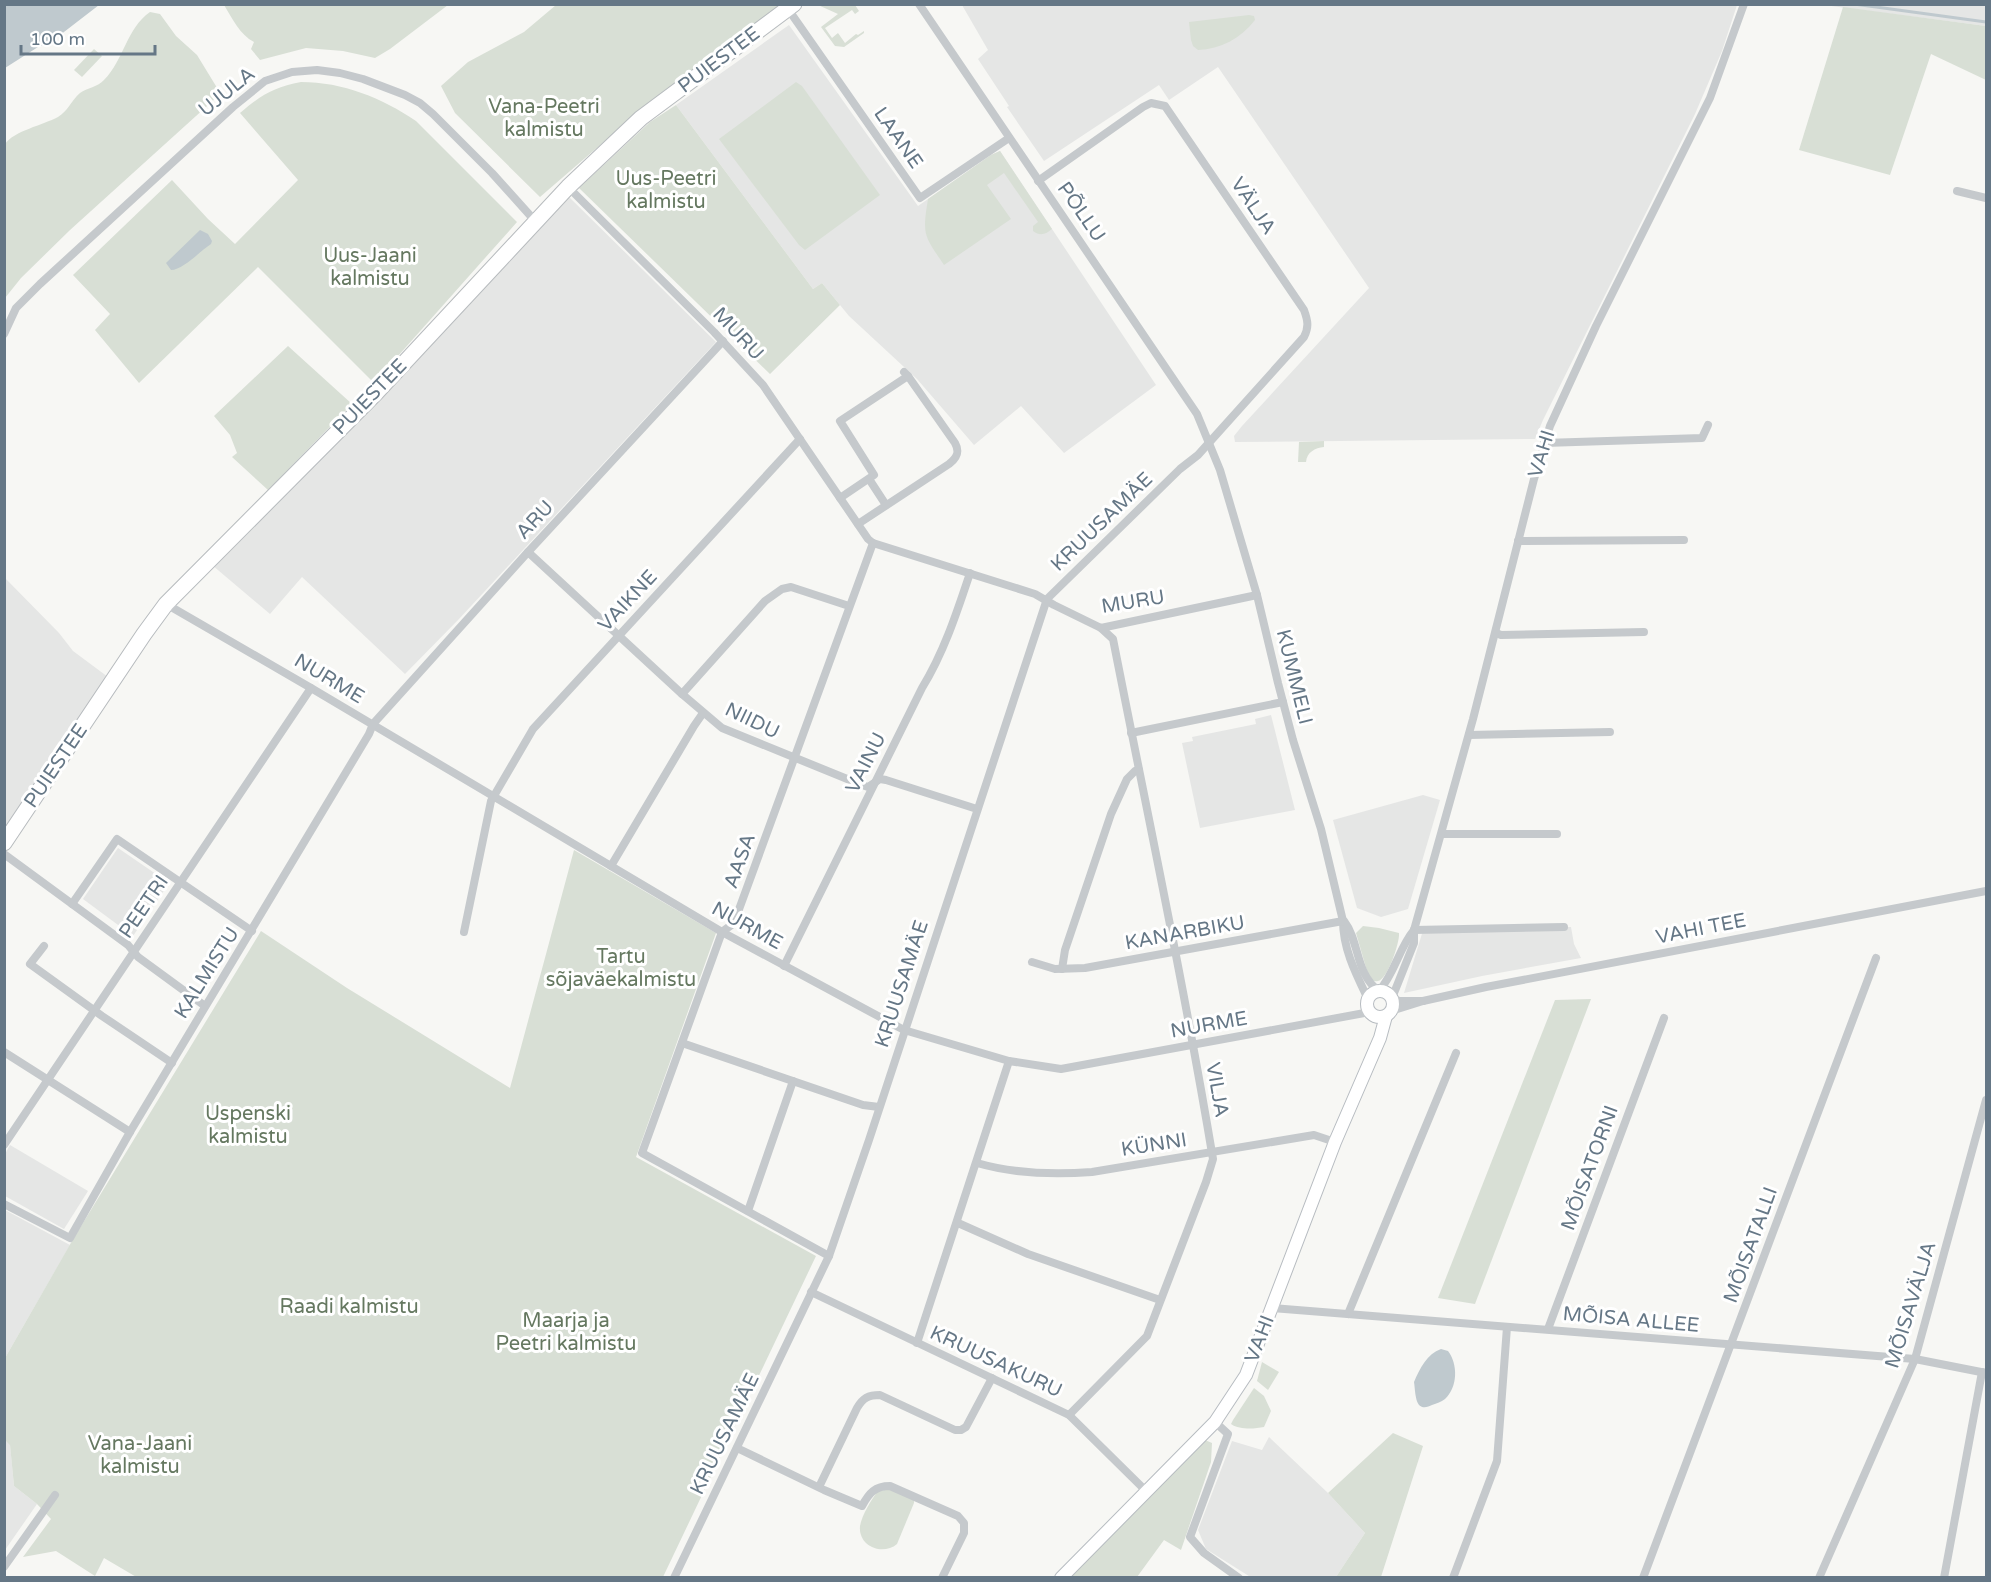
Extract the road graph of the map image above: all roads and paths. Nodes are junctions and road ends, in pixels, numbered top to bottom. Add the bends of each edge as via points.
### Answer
1 (920, 4) edge
2 (1744, 4) edge
3 (791, 7) edge
4 (1009, 138) junction
5 (1038, 181) junction
6 (568, 187) junction
7 (1958, 191) dead end
8 (1986, 198) edge
9 (536, 222) junction
10 (4, 334) edge
11 (723, 341) junction
12 (1708, 424) dead end
13 (800, 439) junction
14 (1210, 442) junction
15 (1544, 443) junction
16 (869, 479) junction
17 (840, 498) junction
18 (886, 506) junction
19 (858, 524) junction
20 (1684, 540) dead end
21 (1518, 541) junction
22 (873, 543) junction
23 (528, 552) junction
24 (970, 573) junction
25 (1257, 595) junction
26 (1047, 601) junction
27 (166, 604) junction
28 (849, 606) junction
29 (1101, 628) junction
30 (1644, 632) dead end
31 (1496, 633) junction
32 (619, 635) junction
33 (311, 688) junction
34 (682, 694) junction
35 (1283, 702) junction
36 (703, 713) junction
37 (373, 724) junction
38 (1610, 732) dead end
39 (1131, 733) junction
40 (1469, 735) junction
41 (795, 758) junction
42 (1139, 770) junction
43 (874, 782) junction
44 (493, 796) junction
45 (977, 809) junction
46 (1442, 834) junction
47 (1557, 834) dead end
48 (4, 843) edge
49 (4, 854) edge
50 (611, 866) junction
51 (180, 883) junction
52 (1986, 891) edge
53 (72, 904) junction
54 (1344, 921) junction
55 (1563, 927) dead end
56 (1414, 930) junction
57 (252, 931) junction
58 (464, 932) dead end
59 (722, 932) junction
60 (44, 946) dead end
61 (134, 952) junction
62 (1176, 952) junction
63 (1876, 958) dead end
64 (1032, 962) dead end
65 (784, 966) junction
66 (1062, 969) junction
67 (1379, 991) junction
68 (1392, 998) junction
69 (1368, 999) junction
70 (1423, 1001) junction
71 (205, 1006) junction
72 (95, 1010) junction
73 (1371, 1014) junction
74 (1389, 1014) junction
75 (1664, 1018) dead end
76 (904, 1030) junction
77 (682, 1043) junction
78 (1193, 1045) junction
79 (1374, 1048) junction
80 (4, 1052) edge
81 (1456, 1053) dead end
82 (1009, 1061) junction
83 (172, 1063) junction
84 (48, 1080) junction
85 (793, 1081) junction
86 (1986, 1100) edge
87 (879, 1107) junction
88 (130, 1132) junction
89 (1335, 1142) junction
90 (4, 1145) edge
91 (1211, 1152) junction
92 (977, 1163) junction
93 (4, 1204) edge
94 (748, 1211) junction
95 (958, 1223) junction
96 (829, 1256) junction
97 (811, 1292) junction
98 (1160, 1300) junction
99 (1272, 1308) junction
100 (1348, 1314) junction
101 (1507, 1327) junction
102 (1548, 1329) junction
103 (917, 1343) junction
104 (1732, 1344) junction
105 (1915, 1359) junction
106 (1984, 1372) edge
107 (992, 1378) junction
108 (1069, 1415) junction
109 (1215, 1422) junction
110 (736, 1448) junction
111 (819, 1487) junction
112 (1146, 1491) junction
113 (55, 1495) dead end
114 (4, 1566) edge
115 (1229, 1575) edge
116 (674, 1578) edge
117 (942, 1578) edge
118 (1061, 1578) edge
119 (1239, 1578) edge
120 (1453, 1578) edge
121 (1643, 1578) edge
122 (1820, 1578) edge
123 (1944, 1578) edge

1 - 4 street, PÕLLU
2 - 15 street, VAHI via 1710,98 1596,326
3 - 4 street, LAANE via 920,198
3 - 6 highway, PUIESTEE via 641,118
4 - 5 street, PÕLLU
5 - 14 street, PÕLLU via 1197,414
5 - 14 street, VÄLJA via 1143,107 1151,103 1166,106 1304,310 1308,321 1304,337
6 - 9 highway, PUIESTEE
6 - 11 street, MURU
7 - 8 street
9 - 10 street, UJULA via 420,103 340,73 292,72 265,81 209,128 16,308
9 - 27 highway, PUIESTEE via 377,392
11 - 13 street, MURU via 763,385
11 - 23 street, ARU
12 - 15 street via 1702,438
13 - 17 street, MURU
13 - 32 street, VAIKNE
14 - 25 street, KUMMELI
14 - 26 street, KRUUSAMÄE
15 - 21 street, VAHI
16 - 17 street
16 - 18 street
16 - 18 street via 874,475 840,421 906,374 958,451 955,460
17 - 19 street, MURU
18 - 19 street
19 - 22 street, MURU
20 - 21 street
21 - 31 street, VAHI
22 - 24 street, MURU
22 - 28 street, AASA
23 - 32 street, NIIDU
23 - 37 street, ARU
24 - 26 street, MURU
24 - 43 street, VAINU via 939,658
25 - 29 street, MURU
25 - 35 street, KUMMELI
26 - 29 street, MURU
26 - 45 street, KRUUSAMÄE
27 - 33 street, NURME
27 - 48 highway, PUIESTEE
28 - 34 street via 791,587 782,589 765,601
28 - 41 street, AASA
29 - 39 street, VILJA via 1113,639
30 - 31 street
31 - 40 street, VAHI
32 - 34 street, NIIDU
32 - 44 street, VAIKNE via 533,729
33 - 37 street, NURME
33 - 51 street, PEETRI
34 - 36 street, NIIDU
35 - 39 street
35 - 54 street, KUMMELI via 1322,829
36 - 41 street, NIIDU via 722,728
36 - 50 street
37 - 44 street, NURME
37 - 57 street, KALMISTU
38 - 40 street
39 - 42 street, VILJA
40 - 46 street, VAHI
41 - 43 street, NIIDU via 868,787
41 - 59 street, AASA via 734,923
42 - 62 street, VILJA
42 - 66 street via 1127,779 1111,814
43 - 45 street, NIIDU via 880,778
43 - 65 street, VAINU
44 - 50 street, NURME
44 - 58 street, VAIKNE
45 - 76 street, KRUUSAMÄE
46 - 47 street
46 - 56 street, VAHI
49 - 53 street
50 - 59 street, NURME
51 - 53 street via 117,839
51 - 57 street
51 - 61 street, PEETRI
52 - 70 street, VAHI TEE
53 - 61 street
54 - 62 street, KANARBIKU
54 - 67 street, KUMMELI via 1364,976
54 - 69 street, KUMMELI via 1352,966
55 - 56 street
56 - 67 street, VAHI
56 - 68 street, VAHI via 1414,943
57 - 71 street, KALMISTU
59 - 65 street, NURME
59 - 77 street, AASA
60 - 72 street via 30,964
61 - 71 street
61 - 72 street, PEETRI
62 - 66 street, KANARBIKU
62 - 78 street, VILJA
63 - 104 street, MÕISATALLI
64 - 66 street, KANARBIKU
65 - 76 street, NURME
67 - 68 street
67 - 69 street
68 - 70 street, VAHI TEE
68 - 74 street via 1394,1004
69 - 73 street
70 - 74 street, VAHI TEE
71 - 83 street, KALMISTU
72 - 83 street
72 - 84 street, PEETRI
73 - 74 street
73 - 78 street, NURME
73 - 79 street, VAHI
74 - 79 street, VAHI
75 - 102 street, MÕISATORNI
76 - 82 street, NURME
76 - 87 street, KRUUSAMÄE
77 - 85 street
77 - 94 street, AASA via 642,1153
78 - 82 street, NURME via 1061,1068
78 - 91 street, VILJA
79 - 89 street, VAHI
80 - 84 street
81 - 100 street
82 - 92 street
83 - 88 street, KALMISTU
84 - 88 street
84 - 90 street, PEETRI
85 - 87 street
85 - 94 street
86 - 105 street, MÕISAVÄLJA
87 - 96 street, KRUUSAMÄE
88 - 93 street, KALMISTU via 70,1238
89 - 91 street, KÜNNI via 1314,1135
89 - 99 street, VAHI
91 - 92 street, KÜNNI via 1059,1175
91 - 98 street, VILJA via 1213,1159 1206,1182
92 - 95 street
94 - 96 street, AASA
95 - 98 street via 1028,1254
95 - 103 street
96 - 97 street, KRUUSAMÄE
97 - 103 street, KRUUSAKURU
97 - 110 street, KRUUSAMÄE
98 - 108 street, VILJA via 1146,1336
99 - 100 street, MÕISA ALLEE
99 - 109 street, VAHI via 1246,1375
100 - 101 street, MÕISA ALLEE
101 - 102 street, MÕISA ALLEE
101 - 120 street via 1497,1461
102 - 104 street, MÕISA ALLEE
103 - 107 street, KRUUSAKURU
104 - 105 street, MÕISA ALLEE
104 - 121 street, MÕISATALLI
105 - 106 street, MÕISA ALLEE
105 - 122 street, MÕISAVÄLJA
106 - 123 street
107 - 108 street, KRUUSAKURU
107 - 111 street via 961,1430 880,1395 862,1400
108 - 112 street, KRUUSAKURU
109 - 112 street, VAHI
109 - 115 street via 1228,1434 1190,1537
110 - 111 street
110 - 116 street, KRUUSAMÄE
111 - 117 street via 862,1506 875,1489 890,1486 958,1516 964,1523 964,1533
112 - 118 street, VAHI
113 - 114 street
115 - 119 street

